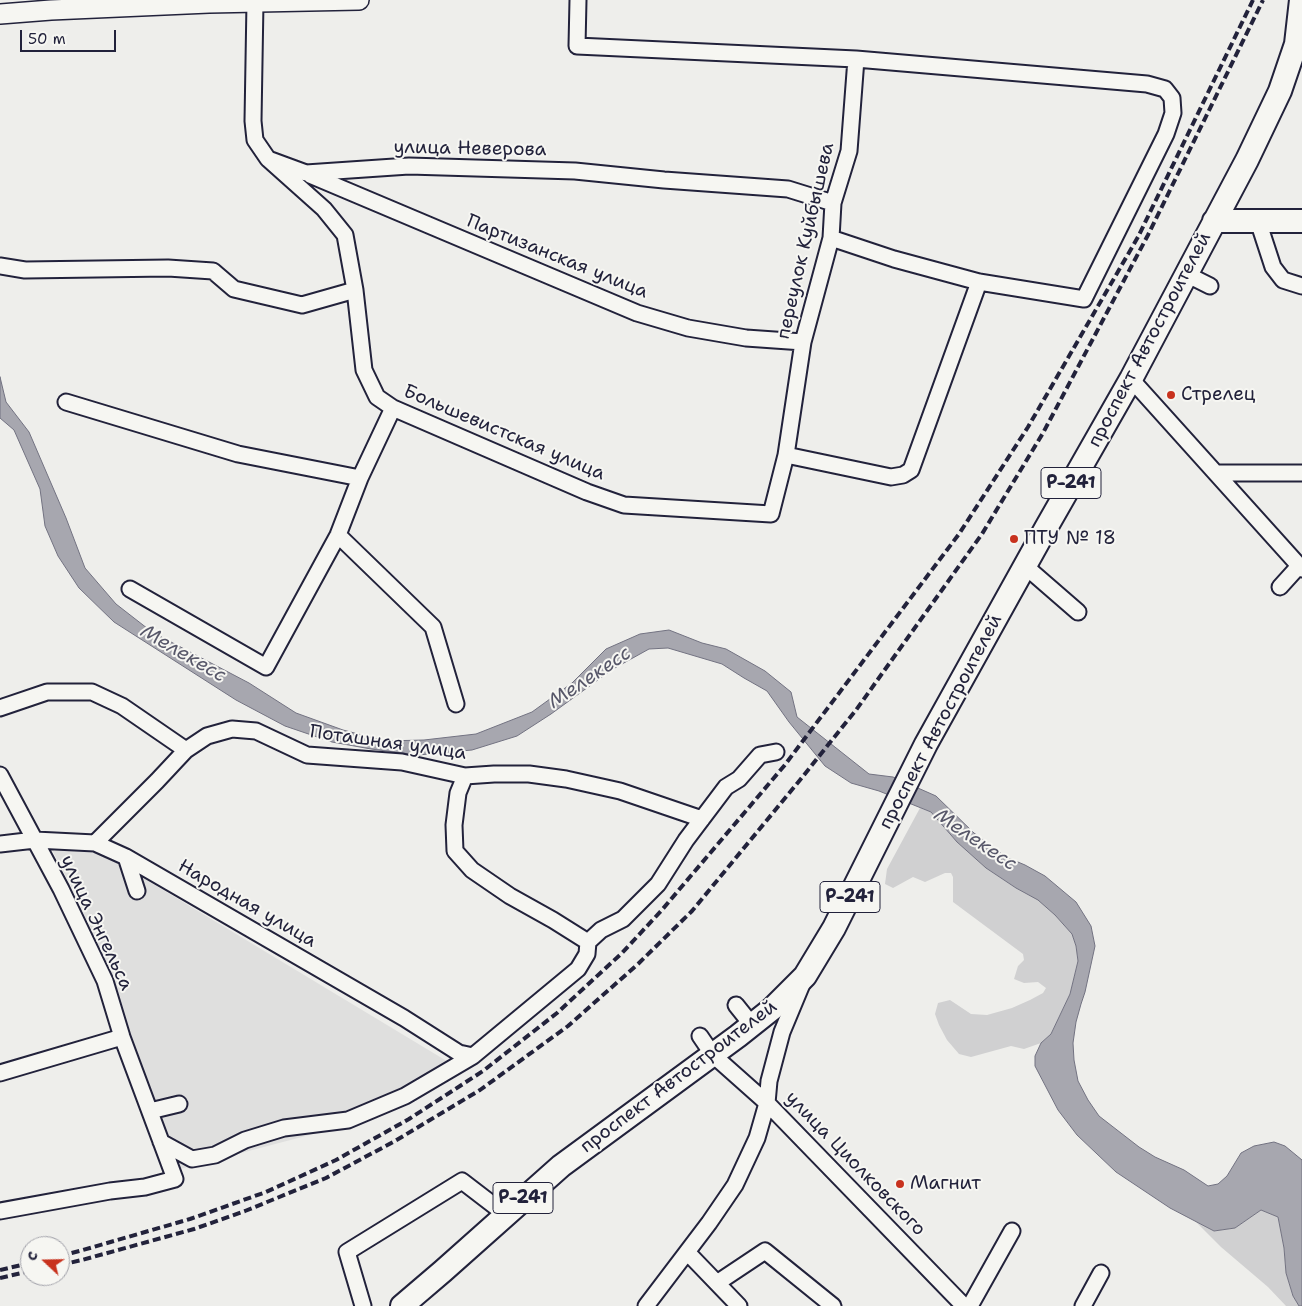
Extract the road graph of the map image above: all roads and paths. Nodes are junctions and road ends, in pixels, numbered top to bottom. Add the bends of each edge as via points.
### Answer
1 (359, 0) edge
2 (578, 0) edge
3 (1301, 0) edge
4 (255, 2) junction
5 (0, 14) edge
6 (1299, 43) edge
7 (856, 59) junction
8 (268, 158) junction
9 (306, 173) junction
10 (833, 202) junction
11 (1258, 221) junction
12 (1302, 221) edge
13 (1214, 222) junction
14 (831, 238) junction
15 (0, 266) edge
16 (1186, 274) junction
17 (979, 282) junction
18 (1210, 286) dead end
19 (1302, 286) edge
20 (355, 290) junction
21 (803, 342) junction
22 (1131, 380) junction
23 (66, 402) dead end
24 (393, 408) junction
25 (786, 455) junction
26 (1216, 473) junction
27 (1302, 473) edge
28 (360, 478) junction
29 (772, 514) joint
30 (338, 535) junction
31 (1025, 566) junction
32 (1300, 567) edge
33 (1280, 587) dead end
34 (130, 589) dead end
35 (1078, 612) dead end
36 (456, 704) dead end
37 (0, 708) edge
38 (186, 750) junction
39 (776, 752) dead end
40 (0, 775) edge
41 (465, 776) junction
42 (702, 819) junction
43 (35, 840) junction
44 (95, 842) junction
45 (0, 844) edge
46 (126, 857) junction
47 (137, 891) dead end
48 (588, 942) junction
49 (805, 976) junction
50 (736, 1005) dead end
51 (752, 1025) junction
52 (700, 1036) dead end
53 (122, 1037) junction
54 (466, 1055) junction
55 (713, 1055) junction
56 (0, 1073) edge
57 (767, 1103) junction
58 (179, 1104) dead end
59 (150, 1111) junction
60 (161, 1142) junction
61 (0, 1211) edge
62 (506, 1214) junction
63 (1012, 1231) dead end
64 (687, 1252) junction
65 (1102, 1273) dead end
66 (717, 1283) junction
67 (956, 1303) edge
68 (363, 1306) edge
69 (402, 1306) edge
70 (646, 1306) edge
71 (739, 1306) edge
72 (833, 1306) edge
73 (970, 1306) edge
74 (1083, 1306) edge

1 - 4 main road
2 - 7 street via 577,46
3 - 6 highway, проспект Автостроителей / Р-241
4 - 5 main road
4 - 8 street via 253,121 255,140
6 - 13 highway, проспект Автостроителей / Р-241 via 1280,91
7 - 10 street, переулок Куйбышева via 849,151
7 - 17 street via 1147,84 1165,89 1172,98 1173,113 1166,134 1084,299
8 - 9 street, улица Неверова
8 - 20 street, Большевистская улица via 324,209 345,236
9 - 10 street, улица Неверова via 409,166 575,171 788,189
9 - 21 street, Партизанская улица via 637,313 688,328 746,338
10 - 14 street, переулок Куйбышева
11 - 12 highway
11 - 13 highway
11 - 19 street via 1273,267 1283,280
13 - 16 highway, проспект Автостроителей / Р-241
14 - 17 street
14 - 21 street, переулок Куйбышева
15 - 20 street via 25,270 168,268 213,272 234,289 302,305
16 - 18 street
16 - 22 highway, проспект Автостроителей / Р-241
17 - 25 street via 912,470 891,477
20 - 24 street, Большевистская улица via 364,370 377,397
21 - 25 street, переулок Куйбышева
22 - 26 street
22 - 31 highway, проспект Автостроителей / Р-241
23 - 28 street via 238,454
24 - 28 street
24 - 29 street, Большевистская улица via 586,492 624,504
25 - 29 street, переулок Куйбышева
26 - 27 street
26 - 32 street
28 - 30 street
30 - 34 street via 266,667
30 - 36 street via 433,627
31 - 35 street
31 - 49 highway, проспект Автостроителей / Р-241 via 926,744 834,928
32 - 33 street
37 - 38 street via 48,692 92,692 122,706
38 - 41 street, Поташная улица via 207,736 232,729 256,731 307,755 402,762
38 - 44 street, Поташная улица
39 - 42 street via 760,755 739,780 726,787
40 - 43 street, улица Энгельса
41 - 42 street, Поташная улица via 529,774 566,778
41 - 48 street via 458,793 455,851 472,870 510,896
42 - 48 street via 658,884 623,919 601,930
43 - 44 street, Народная улица
43 - 45 street, Народная улица
43 - 53 street, улица Энгельса via 105,981
44 - 46 street, Народная улица
46 - 47 street
46 - 54 street, Народная улица
48 - 54 street via 578,969
49 - 51 highway, проспект Автостроителей / Р-241
49 - 57 street, улица Циолковского via 782,1032 769,1081
50 - 51 street
51 - 55 highway, проспект Автостроителей / Р-241
52 - 55 street
53 - 56 street
53 - 59 street, улица Энгельса
54 - 60 street via 406,1096 348,1120 284,1128 245,1140 215,1155 192,1159
55 - 57 street
55 - 62 highway, проспект Автостроителей / Р-241 via 561,1166
57 - 64 street via 758,1138 736,1185
57 - 67 street, улица Циолковского
58 - 59 street
59 - 60 street, улица Энгельса
60 - 61 street, улица Энгельса via 175,1179
62 - 68 street via 462,1181 347,1252
62 - 69 highway, проспект Автостроителей / Р-241
63 - 73 street
64 - 66 street
64 - 70 street
65 - 74 street
66 - 71 street
66 - 72 street via 765,1251

